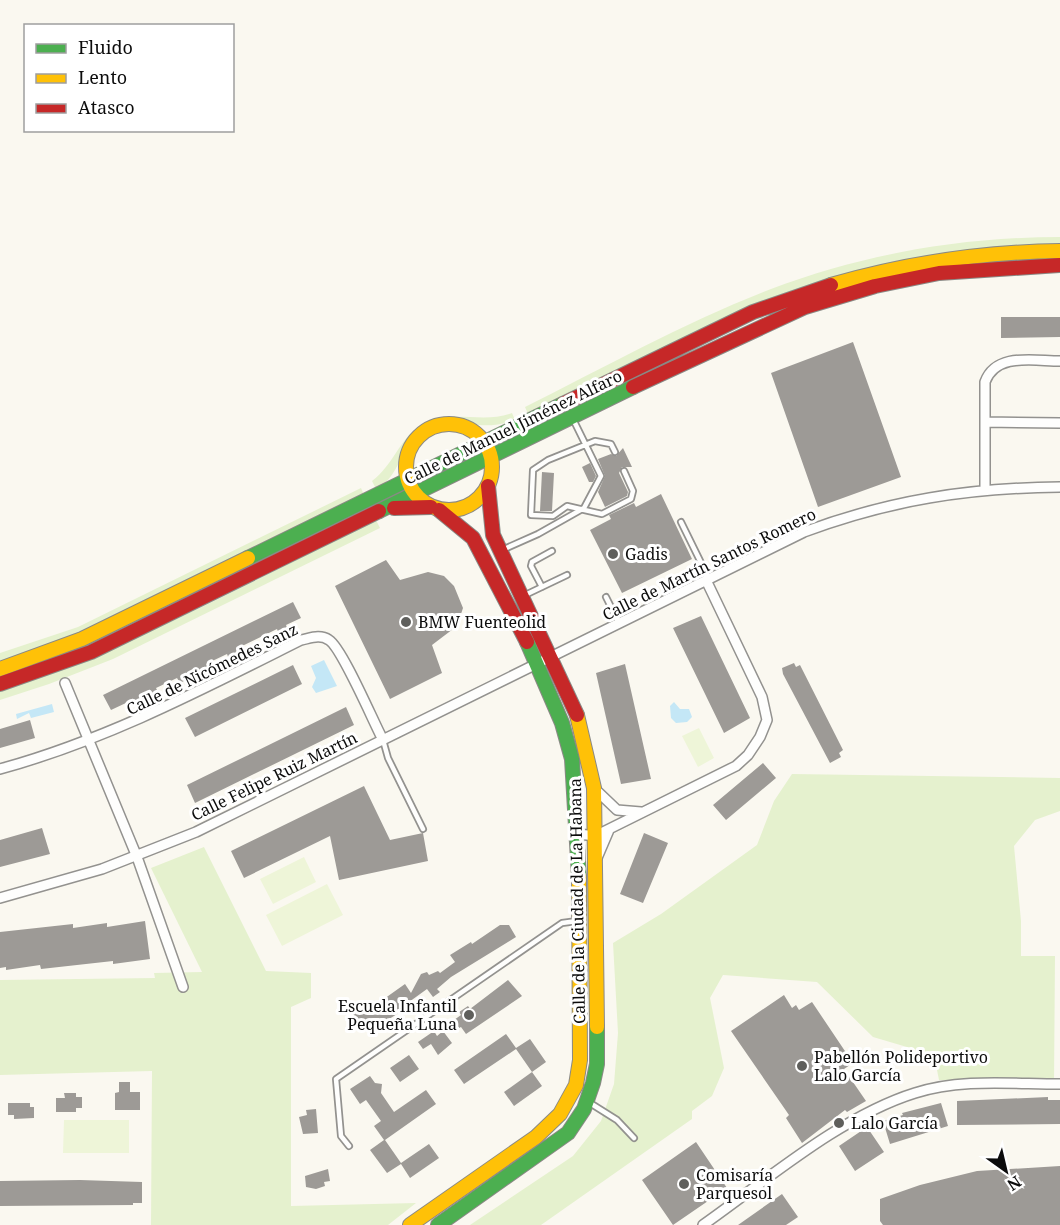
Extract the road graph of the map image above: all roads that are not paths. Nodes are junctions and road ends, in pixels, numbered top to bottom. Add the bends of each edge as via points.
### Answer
1 (1060, 251) edge
2 (1060, 265) edge
3 (1060, 361) edge
4 (572, 416) junction
5 (985, 422) junction
6 (1060, 423) edge
7 (484, 443) junction
8 (585, 444) junction
9 (615, 452) dead end
10 (492, 457) junction
11 (624, 471) dead end
12 (408, 481) junction
13 (488, 486) junction
14 (1060, 488) edge
15 (985, 489) junction
16 (415, 494) junction
17 (435, 508) junction
18 (584, 508) junction
19 (385, 509) junction
20 (681, 522) dead end
21 (500, 551) junction
22 (552, 551) dead end
23 (567, 575) dead end
24 (707, 580) junction
25 (542, 587) junction
26 (522, 596) junction
27 (606, 597) dead end
28 (620, 623) junction
29 (552, 657) junction
30 (538, 663) junction
31 (0, 669) edge
32 (64, 683) dead end
33 (0, 684) edge
34 (382, 740) junction
35 (90, 741) junction
36 (0, 769) edge
37 (594, 788) junction
38 (643, 812) junction
39 (423, 829) dead end
40 (609, 830) junction
41 (579, 834) junction
42 (595, 836) junction
43 (137, 857) junction
44 (595, 863) junction
45 (0, 898) edge
46 (580, 921) junction
47 (183, 987) dead end
48 (578, 1073) junction
49 (1060, 1084) edge
50 (585, 1103) junction
51 (634, 1137) dead end
52 (349, 1146) dead end
53 (410, 1225) edge
54 (438, 1225) edge
55 (703, 1225) edge

1 - 7 main road, Calle de Manuel Jiménez Alfaro via 991,253 930,261 798,294 753,312
2 - 4 main road, Calle de Manuel Jiménez Alfaro via 939,273 875,286 805,307
3 - 5 street via 997,364 985,382
4 - 8 lane
4 - 10 main road, Calle de Manuel Jiménez Alfaro
5 - 6 street
5 - 15 street
7 - 10 main road
7 - 12 main road, Calle de Manuel Jiménez Alfaro
7 - 12 main road via 479,436 455,425 429,430 416,440 408,456
8 - 9 lane via 611,444
8 - 18 lane via 601,476
8 - 18 lane via 533,470 531,515 553,516 567,506
10 - 13 main road, Calle de la Ciudad de La Habana
10 - 16 main road, Calle de Manuel Jiménez Alfaro
11 - 18 lane via 633,492 631,499 602,514
12 - 16 main road
12 - 31 main road, Calle de Manuel Jiménez Alfaro via 82,639
13 - 17 main road via 467,506 456,510
13 - 21 main road, Calle de la Ciudad de La Habana via 490,527
14 - 15 street, Calle de Martín Santos Romero
15 - 24 street, Calle de Martín Santos Romero via 932,495 860,512 804,532
16 - 17 main road, Calle de la Ciudad de La Habana
16 - 19 main road, Calle de Manuel Jiménez Alfaro
17 - 19 main road
17 - 30 main road, Calle de la Ciudad de La Habana via 472,538
18 - 21 lane
19 - 33 main road, Calle de Manuel Jiménez Alfaro via 91,652
20 - 24 lane
21 - 26 main road, Calle de la Ciudad de La Habana
22 - 25 lane via 532,562
23 - 25 lane
24 - 28 street, Calle de Martín Santos Romero
24 - 38 street via 762,697 767,720 748,755 736,766
25 - 26 lane
26 - 29 main road, Calle de la Ciudad de La Habana
27 - 28 lane
28 - 29 street, Calle de Martín Santos Romero
29 - 30 street, Calle Felipe Ruiz Martín
29 - 37 main road, Calle de la Ciudad de La Habana via 579,719
30 - 34 street, Calle Felipe Ruiz Martín
30 - 41 main road, Calle de la Ciudad de La Habana via 572,759
32 - 35 street
34 - 35 street, Calle de Nicómedes Sanz via 341,656 331,640 320,636 302,640
34 - 39 lane
34 - 43 street, Calle Felipe Ruiz Martín
35 - 36 street, Calle de Nicómedes Sanz
35 - 43 street
37 - 38 street via 617,810
37 - 42 main road, Calle de la Ciudad de La Habana
38 - 40 street
40 - 42 street
40 - 44 street
41 - 42 street
41 - 46 main road, Calle de la Ciudad de La Habana
42 - 44 main road, Calle de la Ciudad de La Habana
43 - 45 street, Calle Felipe Ruiz Martín
43 - 47 street
44 - 50 main road, Calle de la Ciudad de La Habana via 597,1064
46 - 48 main road, Calle de la Ciudad de La Habana
46 - 52 lane, Calle de la Ciudad de La Habana via 562,923 336,1079 341,1136
48 - 50 lane
48 - 53 main road, Calle de la Ciudad de La Habana via 562,1115
49 - 55 street via 963,1084 917,1092 876,1108 838,1130
50 - 51 lane via 617,1120
50 - 54 main road, Calle de la Ciudad de La Habana via 571,1129 556,1143

